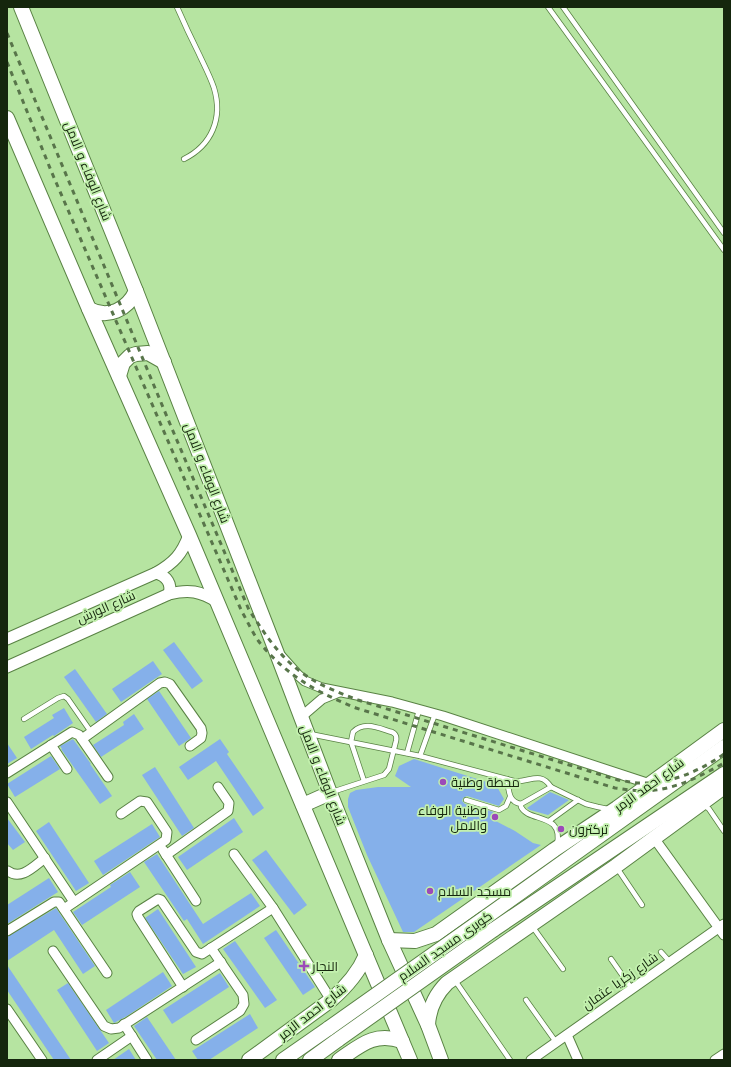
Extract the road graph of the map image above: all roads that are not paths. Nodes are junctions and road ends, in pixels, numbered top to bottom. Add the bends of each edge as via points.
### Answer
1 (21, 7) edge
2 (177, 7) edge
3 (548, 7) edge
4 (562, 7) edge
5 (7, 118) edge
6 (184, 159) dead end
7 (724, 233) edge
8 (724, 250) edge
9 (136, 291) junction
10 (89, 309) junction
11 (164, 362) junction
12 (118, 376) junction
13 (190, 534) junction
14 (156, 573) junction
15 (169, 594) junction
16 (218, 602) junction
17 (7, 640) edge
18 (276, 651) junction
19 (7, 667) edge
20 (341, 691) junction
21 (419, 710) junction
22 (435, 714) junction
23 (301, 717) junction
24 (24, 719) dead end
25 (724, 730) edge
26 (91, 732) junction
27 (307, 734) junction
28 (82, 739) junction
29 (351, 742) junction
30 (51, 745) junction
31 (190, 746) dead end
32 (724, 747) edge
33 (394, 751) junction
34 (406, 753) junction
35 (420, 756) junction
36 (67, 769) dead end
37 (7, 773) edge
38 (724, 774) edge
39 (108, 777) dead end
40 (507, 779) junction
41 (364, 781) junction
42 (650, 784) junction
43 (218, 787) dead end
44 (551, 787) junction
45 (724, 788) edge
46 (330, 793) junction
47 (510, 796) junction
48 (466, 800) dead end
49 (578, 800) junction
50 (7, 802) edge
51 (702, 803) junction
52 (303, 804) junction
53 (521, 804) junction
54 (617, 808) junction
55 (121, 814) dead end
56 (549, 821) junction
57 (724, 831) edge
58 (654, 838) junction
59 (159, 845) junction
60 (554, 850) junction
61 (234, 854) dead end
62 (166, 855) junction
63 (45, 858) junction
64 (616, 866) junction
65 (8, 871) edge
66 (196, 901) dead end
67 (74, 902) junction
68 (642, 905) dead end
69 (273, 908) junction
70 (64, 909) junction
71 (530, 925) junction
72 (722, 929) edge
73 (7, 931) edge
74 (436, 934) junction
75 (389, 940) junction
76 (212, 948) junction
77 (53, 951) dead end
78 (661, 952) dead end
79 (366, 956) junction
80 (611, 959) dead end
81 (220, 962) junction
82 (670, 962) junction
83 (563, 969) dead end
84 (107, 973) dead end
85 (454, 978) junction
86 (182, 987) junction
87 (632, 989) junction
88 (331, 1000) junction
89 (526, 1000) dead end
90 (8, 1014) edge
91 (124, 1024) junction
92 (428, 1025) junction
93 (567, 1035) junction
94 (132, 1036) junction
95 (196, 1040) dead end
96 (402, 1041) junction
97 (556, 1042) junction
98 (353, 1050) junction
99 (724, 1054) edge
100 (42, 1060) edge
101 (97, 1060) edge
102 (147, 1060) edge
103 (249, 1060) edge
104 (283, 1060) edge
105 (310, 1060) edge
106 (339, 1060) edge
107 (410, 1060) edge
108 (441, 1060) edge
109 (510, 1060) edge
110 (531, 1060) edge
111 (578, 1060) edge
112 (715, 1060) edge

1 - 9 main road, شارع الوفاء و الامل
2 - 6 lane via 210,79 217,102 216,120 210,137 199,150
3 - 8 lane
4 - 7 lane
5 - 10 main road
9 - 10 main road via 130,302 119,310 107,314
9 - 11 main road, شارع الوفاء و الامل
10 - 12 main road
11 - 12 main road via 148,353 136,354 123,363
11 - 18 main road, شارع الوفاء و الامل
12 - 13 main road
13 - 14 street, شارع الورش via 177,558 168,567
13 - 16 main road
14 - 15 street via 164,576 169,583
14 - 17 street, شارع الورش
15 - 16 street, شارع الورش via 181,591 194,592
15 - 19 street, شارع الورش
16 - 52 main road
18 - 20 street via 305,681 322,688
18 - 23 main road, شارع الوفاء و الامل
20 - 21 street
20 - 23 street via 322,699
21 - 22 street
21 - 34 lane
22 - 35 lane
22 - 42 street
23 - 27 main road, شارع الوفاء و الامل
24 - 26 lane via 64,696
25 - 42 main road, شارع احمد الزمر
26 - 28 street
26 - 31 street via 165,682 170,684 201,728 201,738
27 - 29 lane
27 - 46 main road, شارع الوفاء و الامل
28 - 30 street via 77,733 72,732
28 - 39 street
29 - 33 lane
29 - 33 lane via 353,732 367,725 395,734 397,737
29 - 41 lane
30 - 36 street
30 - 37 street
32 - 104 main road, كوبرى مسجد السلام, bridge
33 - 34 lane
33 - 41 lane via 389,769 384,775
34 - 35 lane
35 - 40 lane
38 - 105 main road, كوبرى مسجد السلام, bridge via 493,930
40 - 44 lane via 519,782 538,778 546,780
40 - 47 lane
41 - 46 lane
42 - 54 main road, شارع احمد الزمر
43 - 62 street via 229,803 226,814
44 - 49 lane
44 - 53 lane
45 - 51 main road
46 - 52 main road
46 - 75 main road, شارع الوفاء و الامل
47 - 48 lane via 506,806 499,810
47 - 53 lane via 514,802
49 - 54 lane via 598,808
49 - 56 lane
50 - 63 street
51 - 57 lane via 719,820
51 - 58 main road
52 - 79 main road
53 - 56 lane via 524,811
54 - 60 main road, شارع احمد الزمر
55 - 59 street via 140,802 146,802 166,832 166,840
56 - 60 lane via 558,840
58 - 64 main road
58 - 72 street
59 - 62 street
59 - 67 street
60 - 74 main road, شارع احمد الزمر
61 - 69 street
62 - 66 street
63 - 65 street via 23,874 15,875
63 - 67 street
64 - 68 lane
64 - 71 main road
67 - 70 street
69 - 76 street
69 - 88 street
70 - 73 street via 59,902 54,902
70 - 84 street
71 - 83 lane
71 - 85 main road
72 - 82 street, شارع زكريا عثمان
74 - 75 main road, شارع احمد الزمر via 415,941
74 - 85 main road via 430,950 434,967
75 - 92 main road, شارع الوفاء و الامل
76 - 81 street
76 - 86 street via 202,954 196,952 161,900 156,900 138,912 138,917
77 - 91 street via 104,1026 115,1029
78 - 82 lane
79 - 88 main road, شارع احمد الزمر via 349,983
79 - 96 main road
80 - 87 lane
81 - 86 street
81 - 95 street via 243,996 244,1004 240,1011
82 - 87 street, شارع زكريا عثمان
85 - 92 main road via 442,988 433,1002
85 - 109 lane
86 - 91 street
87 - 93 street, شارع زكريا عثمان
88 - 98 main road via 348,1012 355,1024
88 - 103 main road, شارع احمد الزمر
89 - 97 lane
90 - 100 street
91 - 94 street
92 - 108 main road, شارع الوفاء و الامل
93 - 97 street, شارع زكريا عثمان
93 - 111 street
94 - 101 street
94 - 102 street
96 - 98 main road via 389,1038 375,1039
96 - 107 main road
97 - 110 street, شارع زكريا عثمان
98 - 106 main road
99 - 112 street

